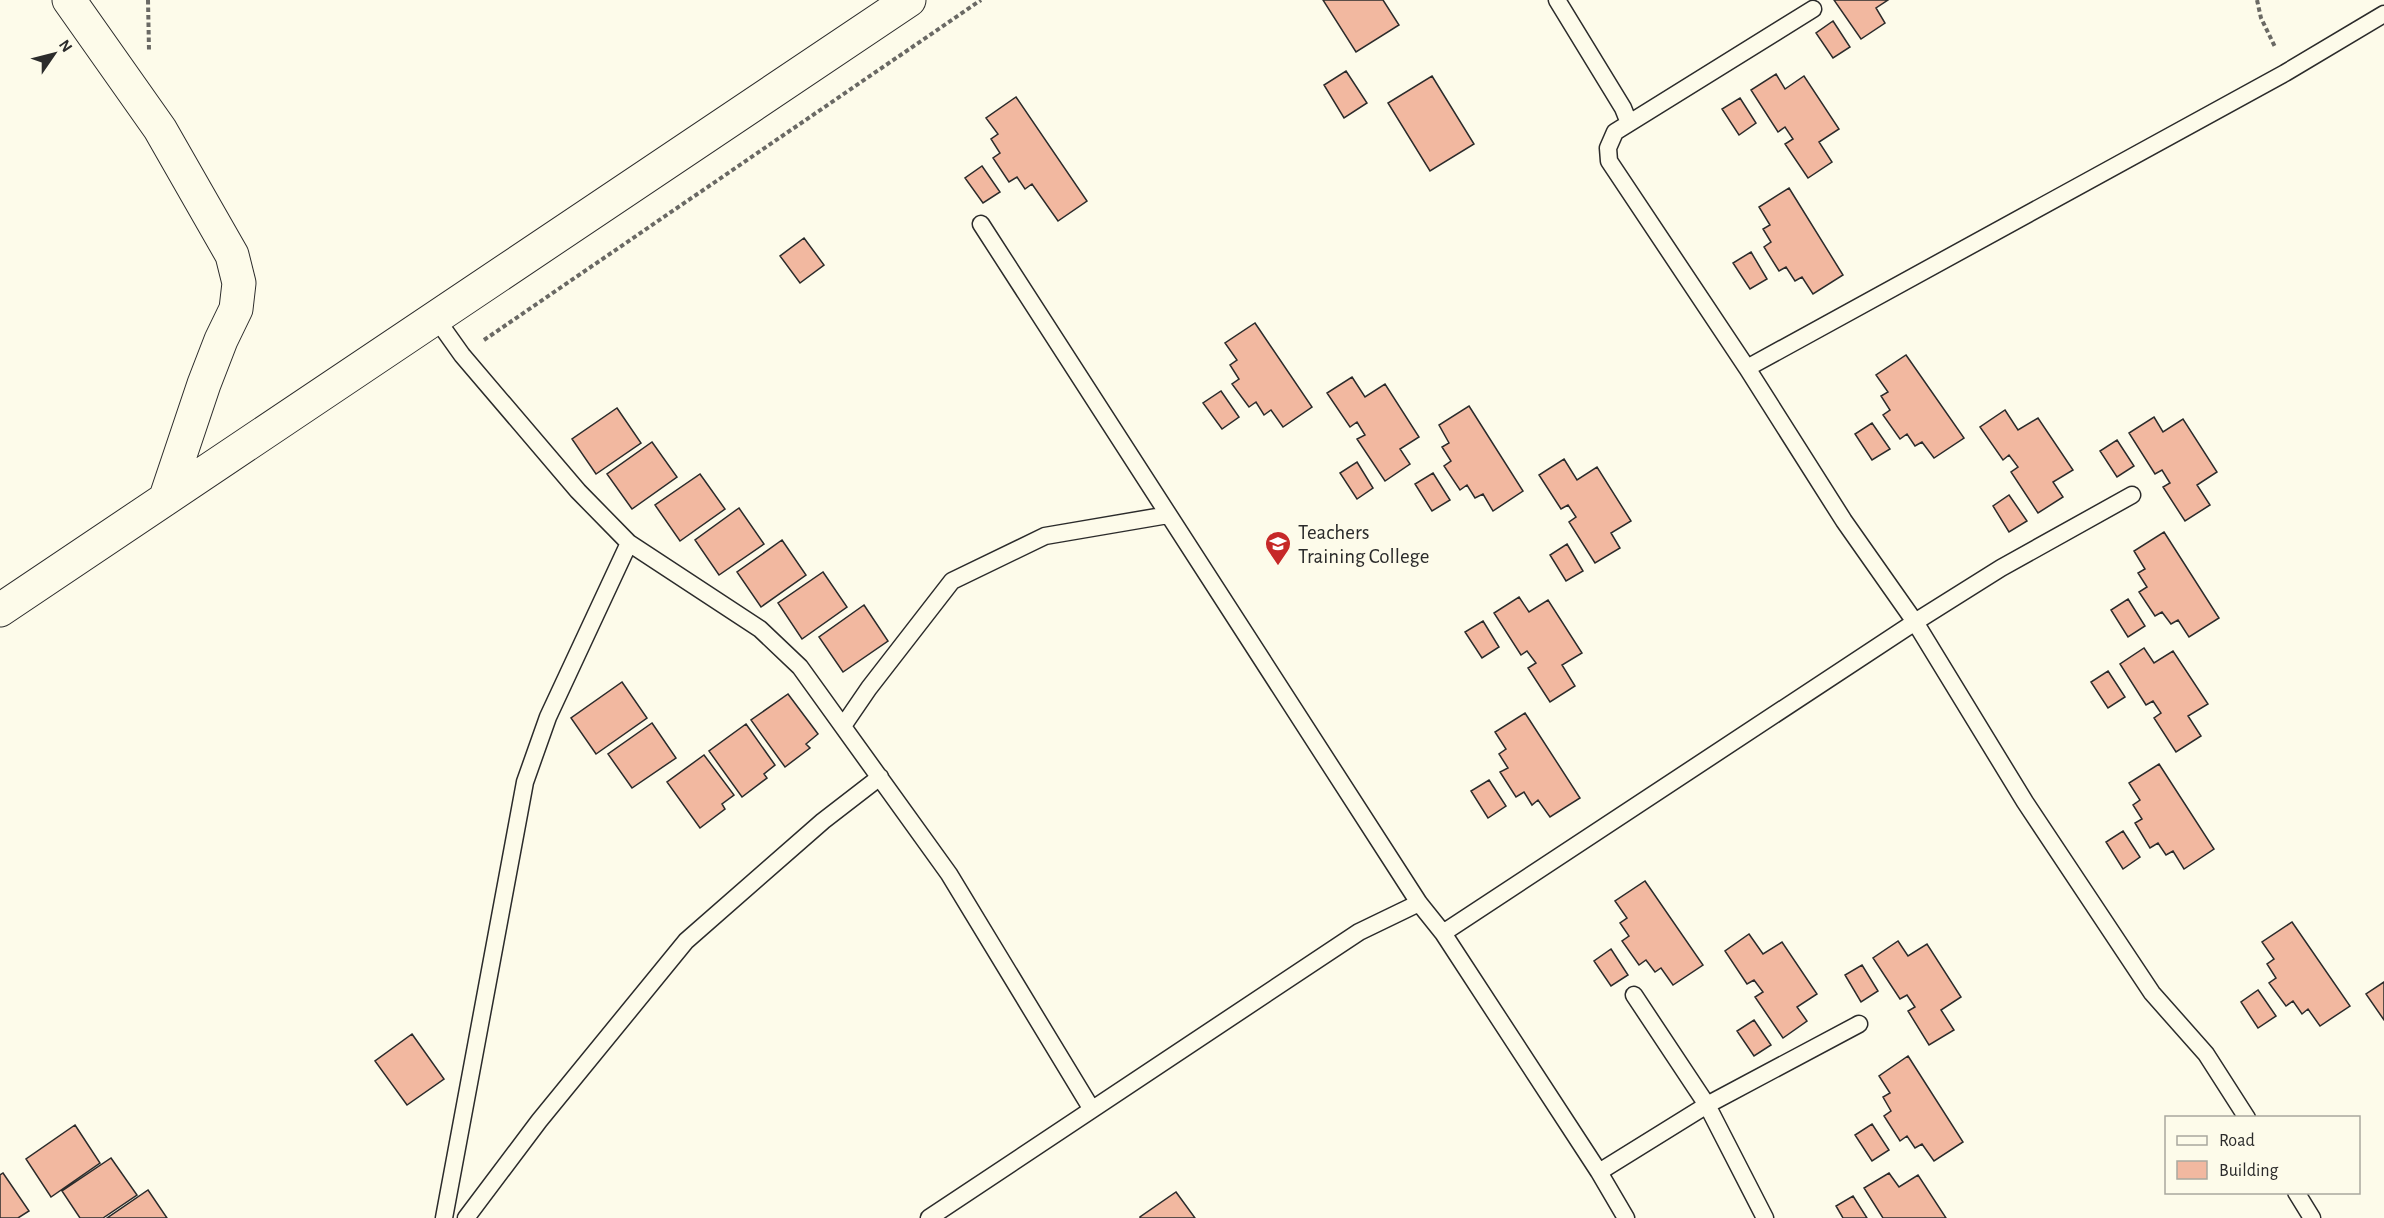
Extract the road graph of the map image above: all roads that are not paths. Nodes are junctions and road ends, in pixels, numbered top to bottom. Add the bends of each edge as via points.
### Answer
1 (69, 0) edge
2 (909, 0) edge
3 (1557, 0) edge
4 (1813, 9) dead end
5 (2384, 14) edge
6 (1629, 123) junction
7 (981, 224) dead end
8 (435, 317) junction
9 (1747, 368) junction
10 (2132, 495) dead end
11 (166, 497) junction
12 (1168, 515) junction
13 (629, 543) junction
14 (0, 610) edge
15 (1915, 622) junction
16 (843, 726) junction
17 (880, 777) junction
18 (1419, 903) junction
19 (1443, 933) junction
20 (1634, 994) dead end
21 (1859, 1024) dead end
22 (1707, 1105) junction
23 (1091, 1108) junction
24 (2246, 1116) edge
25 (1599, 1172) junction
26 (2297, 1194) edge
27 (444, 1218) edge
28 (466, 1218) edge
29 (929, 1218) edge
30 (1626, 1218) edge
31 (1765, 1218) edge
32 (2313, 1218) edge

1 - 11 street via 160,129 232,255 239,283 236,309 204,384
2 - 8 street
3 - 6 lane
4 - 6 lane
5 - 9 lane
6 - 9 lane via 1615,132 1608,148 1609,161
7 - 12 lane
8 - 11 street
8 - 13 lane via 462,355 578,491
9 - 15 lane via 1844,521
10 - 15 lane via 2001,568
11 - 14 street
12 - 16 lane via 1044,536 952,581
12 - 18 lane
13 - 16 lane via 760,629 800,667
13 - 27 lane via 548,717 525,782
15 - 19 lane
15 - 24 lane via 2025,802 2152,993 2206,1054
16 - 17 lane
17 - 23 lane via 950,874
17 - 28 lane via 823,821 686,941 539,1121
18 - 19 lane
18 - 23 lane via 1359,932
19 - 25 lane
20 - 22 lane
21 - 22 lane
22 - 25 lane
22 - 31 lane
23 - 29 lane
25 - 30 lane
26 - 32 lane

